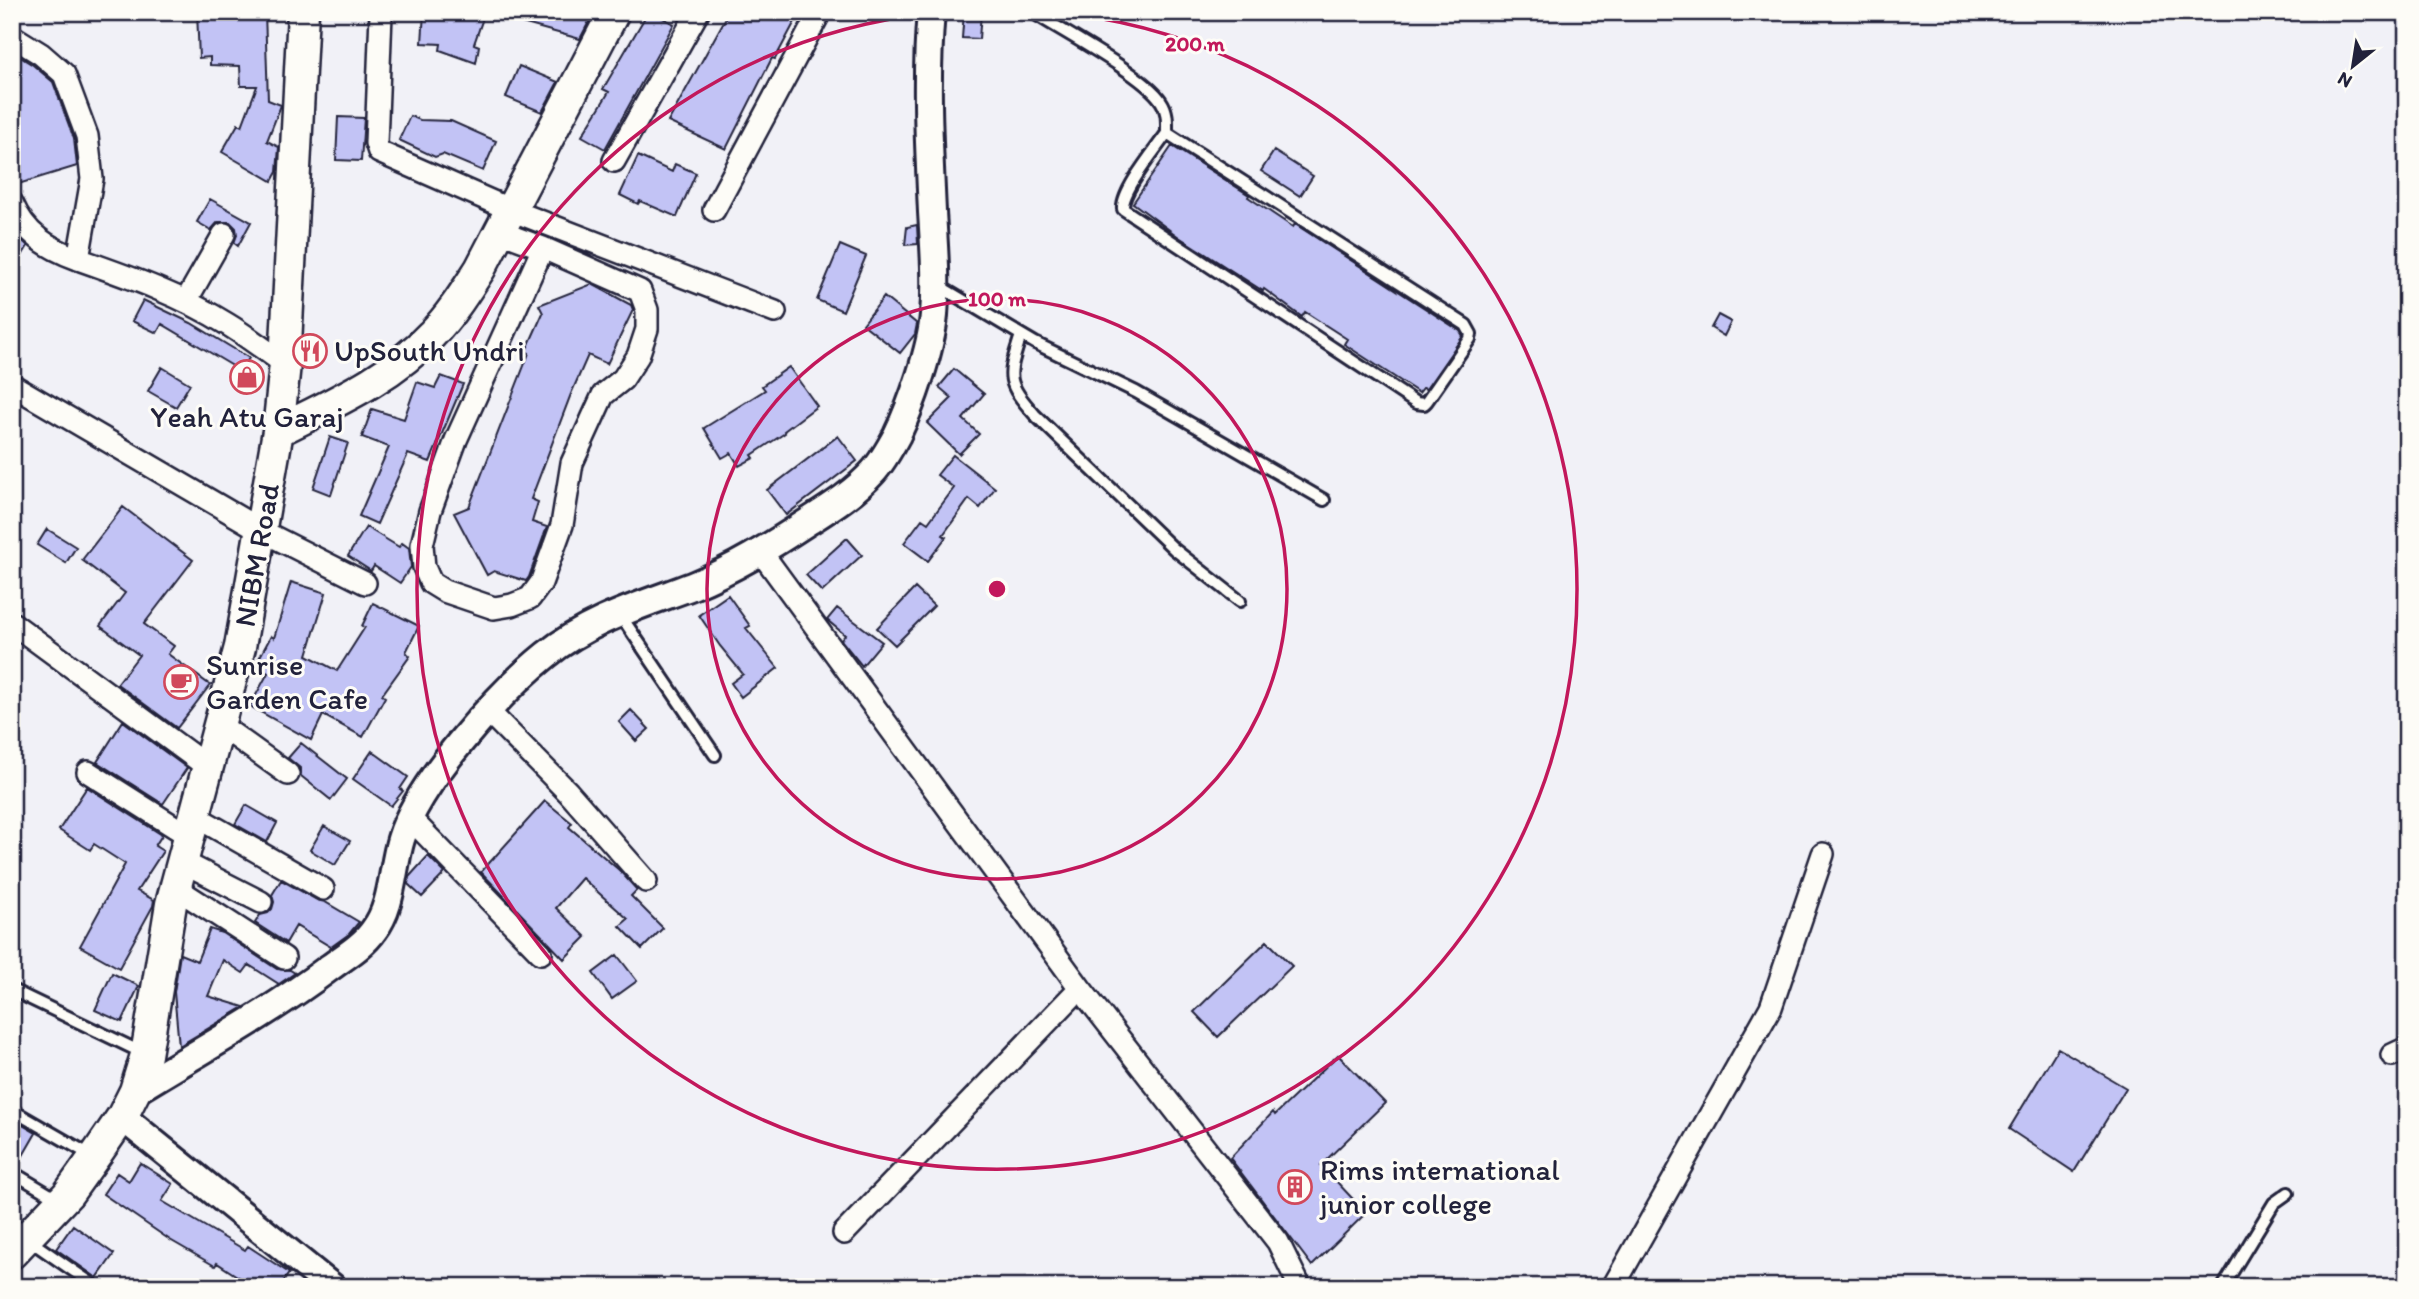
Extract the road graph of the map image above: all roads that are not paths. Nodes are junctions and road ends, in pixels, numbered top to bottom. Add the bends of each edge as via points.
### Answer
1 (303, 12) edge
2 (379, 12) edge
3 (614, 12) edge
4 (698, 12) edge
5 (820, 12) edge
6 (931, 12) edge
7 (1032, 12) edge
8 (12, 36) edge
9 (1167, 133) junction
10 (614, 161) dead end
11 (12, 203) edge
12 (714, 210) dead end
13 (505, 221) junction
14 (224, 233) dead end
15 (543, 248) junction
16 (78, 259) junction
17 (935, 284) junction
18 (186, 301) junction
19 (775, 312) dead end
20 (1021, 335) junction
21 (285, 364) junction
22 (12, 385) edge
23 (278, 431) junction
24 (1325, 500) dead end
25 (262, 531) junction
26 (761, 552) junction
27 (365, 583) dead end
28 (1240, 601) dead end
29 (619, 613) junction
30 (12, 623) edge
31 (488, 711) junction
32 (220, 724) junction
33 (715, 755) dead end
34 (209, 768) junction
35 (88, 772) dead end
36 (288, 774) dead end
37 (409, 817) junction
38 (186, 850) junction
39 (1823, 854) dead end
40 (646, 881) dead end
41 (323, 889) dead end
42 (261, 902) dead end
43 (541, 953) dead end
44 (284, 958) dead end
45 (1080, 988) junction
46 (12, 990) edge
47 (146, 1055) junction
48 (135, 1091) junction
49 (12, 1110) edge
50 (122, 1117) junction
51 (94, 1157) junction
52 (12, 1172) edge
53 (2288, 1193) dead end
54 (61, 1201) junction
55 (844, 1233) dead end
56 (19, 1245) edge
57 (91, 1283) dead end
58 (332, 1287) edge
59 (1300, 1287) edge
60 (1614, 1287) edge
61 (2224, 1287) edge

1 - 21 main road, NIBM Road
2 - 13 street via 379,152
3 - 13 main road
4 - 10 street
5 - 12 street
6 - 17 street via 928,92
7 - 9 lane via 1153,91 1167,115
8 - 16 street via 64,74 87,136 92,179
9 - 9 lane via 1127,193 1123,209 1416,403 1424,404 1470,339 1466,325
11 - 16 street via 37,239
13 - 15 street
13 - 19 street
13 - 23 main road via 459,301 432,335 354,392
14 - 18 street
15 - 15 street via 640,291 647,329 638,356 623,379 603,395 572,463 562,525 541,583 530,598 494,608 431,583 422,545 456,440
16 - 18 street
17 - 20 lane
17 - 26 street via 930,339 886,456 855,489
18 - 21 street via 229,324
20 - 24 lane via 1136,392
20 - 28 lane via 1010,373 1015,392 1174,549
21 - 23 main road, NIBM Road
22 - 25 street
23 - 25 main road, NIBM Road
25 - 27 street
25 - 32 main road, NIBM Road
26 - 29 street via 718,575
26 - 45 street
29 - 31 street via 583,629 546,655
29 - 33 lane
30 - 34 street
31 - 37 street
31 - 40 street
32 - 34 main road, NIBM Road
32 - 36 street
34 - 38 main road, NIBM Road
35 - 38 street
37 - 43 street
37 - 48 street via 382,918 362,943 302,988
38 - 41 street
38 - 42 street
38 - 44 street
38 - 47 main road, NIBM Road via 160,960
39 - 60 street via 1771,1007
45 - 55 street
45 - 59 street via 1278,1242
46 - 47 lane
47 - 48 main road, NIBM Road
48 - 50 main road, NIBM Road
49 - 51 lane
50 - 51 main road, NIBM Road
50 - 58 street
51 - 54 main road, NIBM Road
52 - 54 lane
53 - 61 lane via 2274,1203
54 - 56 main road, NIBM Road
56 - 57 lane

